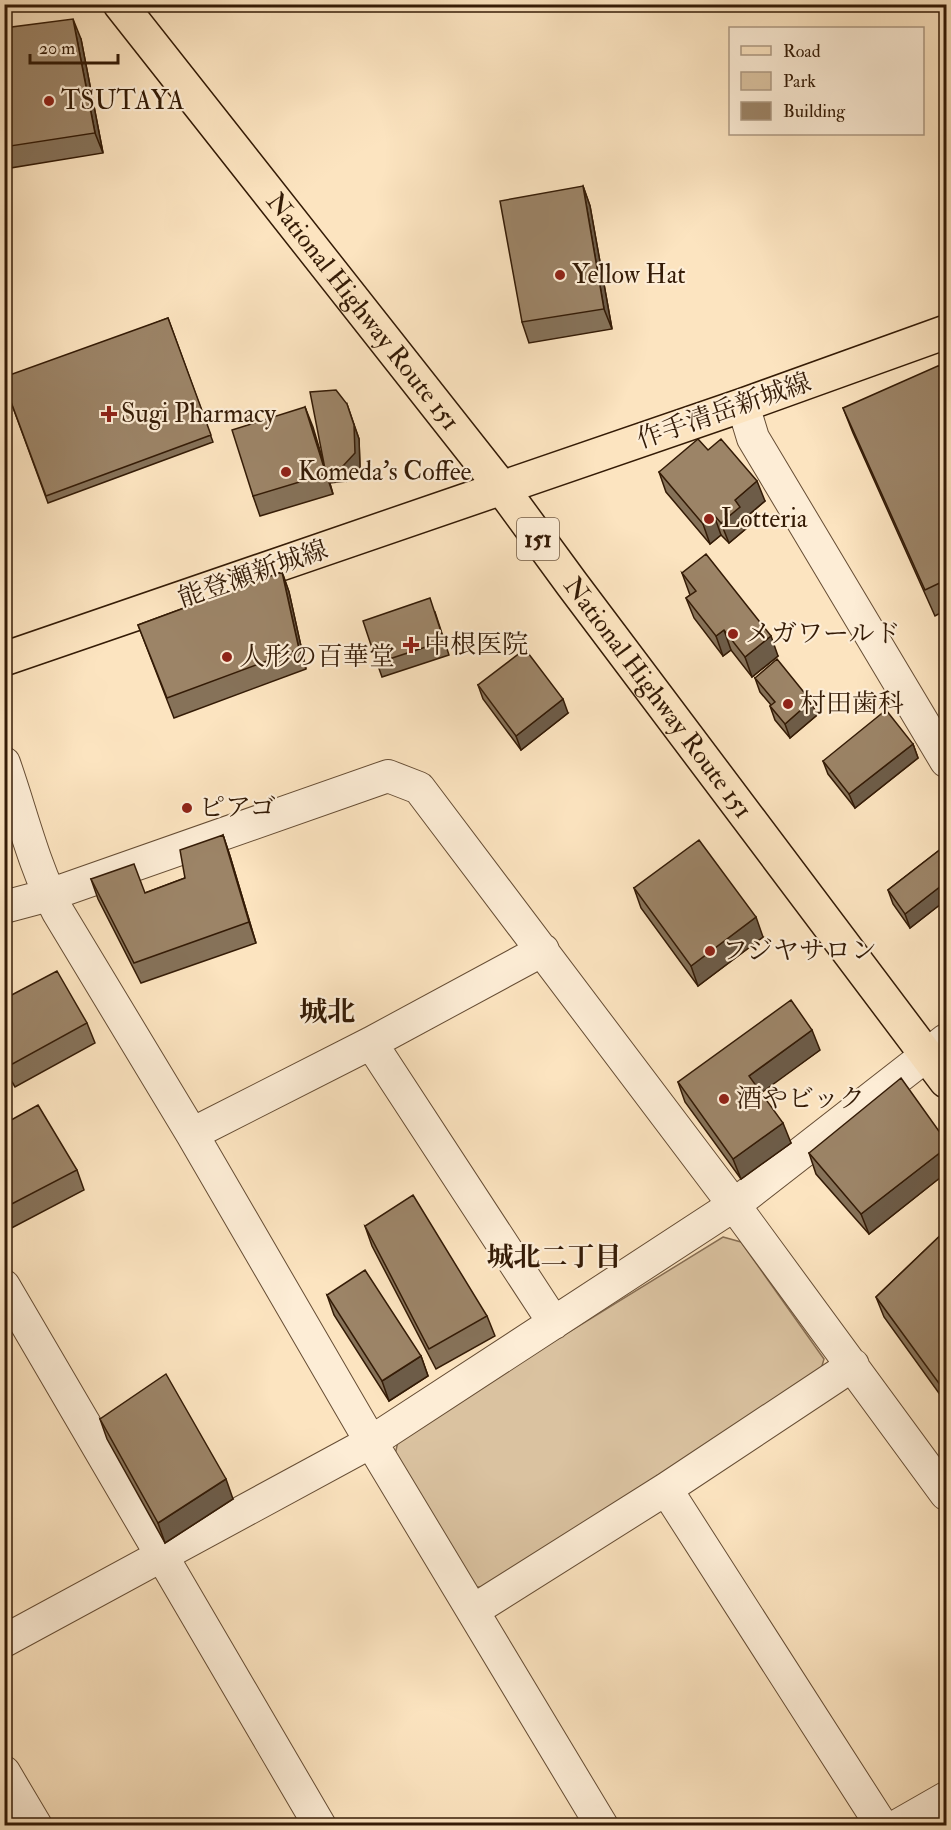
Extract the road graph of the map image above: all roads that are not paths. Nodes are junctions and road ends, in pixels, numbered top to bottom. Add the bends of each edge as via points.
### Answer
1 (120, 4) edge
2 (946, 332) edge
3 (743, 405) junction
4 (501, 487) junction
5 (4, 659) edge
6 (946, 761) edge
7 (4, 763) edge
8 (49, 895) junction
9 (4, 908) edge
10 (543, 950) junction
11 (371, 1042) junction
12 (937, 1047) edge
13 (946, 1081) edge
14 (192, 1134) junction
15 (734, 1205) junction
16 (4, 1286) edge
17 (554, 1323) junction
18 (853, 1365) junction
19 (371, 1442) junction
20 (666, 1489) junction
21 (946, 1494) edge
22 (162, 1556) junction
23 (474, 1610) junction
24 (4, 1641) edge
25 (4, 1772) edge
26 (946, 1798) edge
27 (36, 1826) edge
28 (320, 1826) edge
29 (602, 1826) edge
30 (882, 1826) edge
31 (897, 1826) edge

1 - 4 main road, National Highway Route 151 / 151
2 - 3 main road, 作手清岳新城線
3 - 4 main road, 作手清岳新城線
3 - 6 street via 753,438
4 - 5 main road, 能登瀬新城線
4 - 12 main road, National Highway Route 151 / 151 via 579,594
7 - 8 street
8 - 9 street
8 - 10 street via 388,776 419,788
8 - 14 street
10 - 11 street
10 - 15 street
11 - 14 street
11 - 17 street
12 - 13 main road, National Highway Route 151 / 151
12 - 15 street
14 - 19 street
15 - 17 street
15 - 18 street
16 - 22 street
17 - 19 street
18 - 20 street
18 - 21 street
19 - 22 street
19 - 23 street
20 - 23 street
20 - 30 street
22 - 24 street
22 - 28 street
23 - 29 street
25 - 27 street
26 - 31 street

